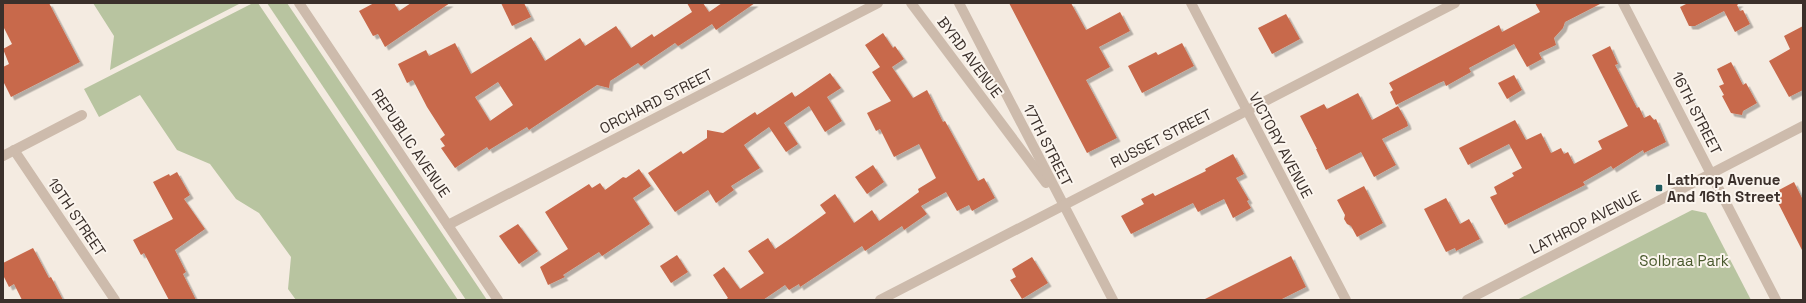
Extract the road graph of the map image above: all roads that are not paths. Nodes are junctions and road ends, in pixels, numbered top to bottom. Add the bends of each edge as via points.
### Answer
1 (299, 3) edge
2 (878, 3) edge
3 (911, 3) edge
4 (959, 3) edge
5 (1191, 3) edge
6 (1455, 3) edge
7 (1623, 3) edge
8 (1247, 111) junction
9 (82, 115) dead end
10 (1803, 126) edge
11 (14, 150) junction
12 (3, 156) edge
13 (1711, 174) junction
14 (1062, 205) junction
15 (448, 225) junction
16 (115, 300) edge
17 (498, 300) edge
18 (880, 300) edge
19 (1113, 300) edge
20 (1346, 300) edge
21 (1467, 300) edge
22 (1776, 300) edge

1 - 15 street, REPUBLIC AVENUE
2 - 15 street, ORCHARD STREET
3 - 14 street, BYRD AVENUE
4 - 14 street, 17TH STREET
5 - 8 street, VICTORY AVENUE
6 - 8 street, RUSSET STREET
7 - 13 street, 16TH STREET
8 - 14 street, RUSSET STREET
8 - 20 street, VICTORY AVENUE
9 - 11 street
10 - 13 street, LATHROP AVENUE
11 - 12 street
11 - 16 street, 19TH STREET
13 - 21 street, LATHROP AVENUE
13 - 22 street, 16TH STREET
14 - 18 street, RUSSET STREET
14 - 19 street, 17TH STREET
15 - 17 street, REPUBLIC AVENUE

